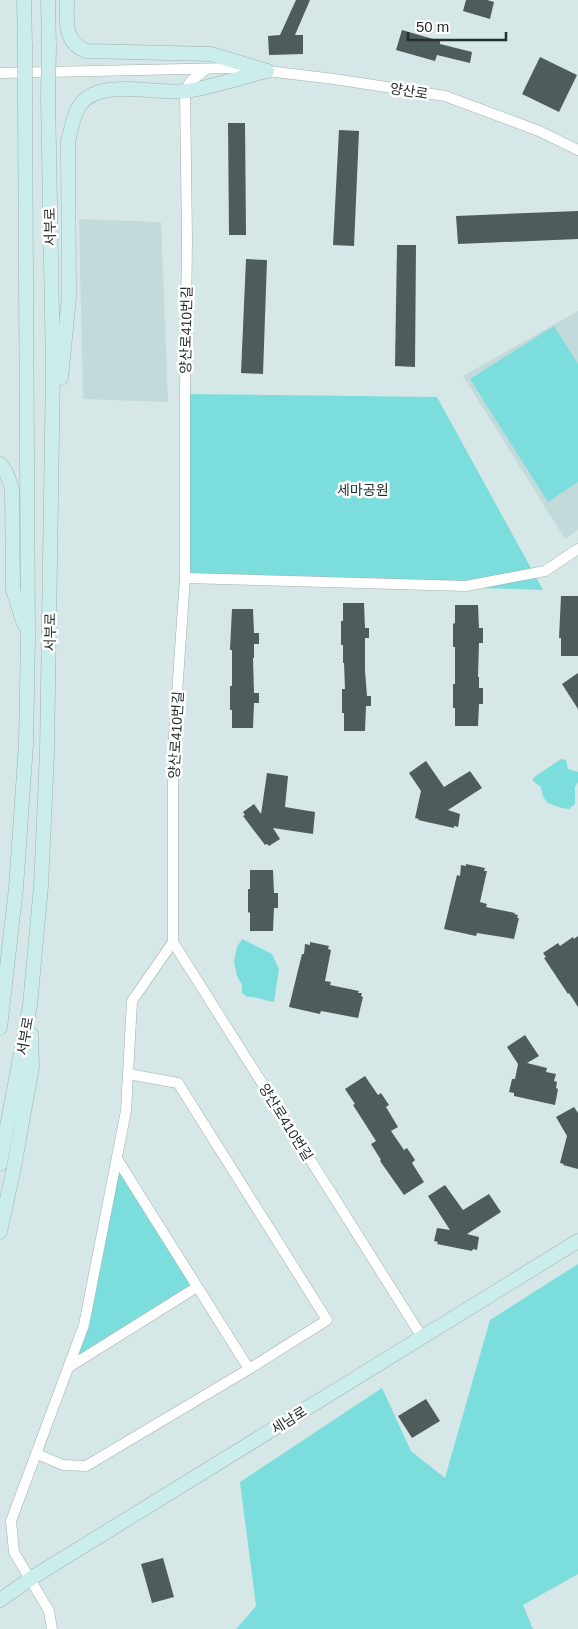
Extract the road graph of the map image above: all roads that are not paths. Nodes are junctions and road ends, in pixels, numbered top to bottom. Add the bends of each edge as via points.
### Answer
1 (24, 0) edge
2 (48, 0) edge
3 (67, 0) edge
4 (206, 69) junction
5 (267, 71) junction
6 (0, 73) edge
7 (185, 91) junction
8 (578, 150) edge
9 (53, 458) junction
10 (0, 464) edge
11 (578, 549) edge
12 (185, 578) junction
13 (28, 637) junction
14 (173, 942) junction
15 (30, 1005) junction
16 (0, 1028) edge
17 (128, 1074) junction
18 (117, 1159) junction
19 (0, 1164) edge
20 (0, 1232) edge
21 (578, 1242) edge
22 (197, 1287) junction
23 (422, 1337) junction
24 (69, 1367) junction
25 (249, 1369) junction
26 (37, 1454) junction
27 (30, 1579) junction
28 (0, 1600) edge
29 (52, 1629) edge

1 - 13 main road, 서부로, bridge
2 - 9 main road, 서부로, bridge
3 - 5 main road via 67,30 77,47 86,50 211,54
4 - 5 street, 양산로
4 - 6 street, 양산로
4 - 7 street via 190,82
5 - 7 main road
5 - 8 street, 양산로 via 445,96 538,131
7 - 9 main road via 111,89 94,93 80,104 73,122 68,141 69,297
7 - 12 street, 양산로410번길
9 - 15 main road, 서부로 via 48,753
10 - 13 main road via 12,489 13,590
11 - 12 street via 545,571 466,586
12 - 14 street, 양산로410번길 via 173,750
13 - 16 main road, 서부로 via 26,744 17,878
14 - 17 street via 132,1001
14 - 23 street, 양산로410번길
15 - 19 main road, 서부로
15 - 20 main road via 32,1067
17 - 18 street via 126,1112
17 - 25 street via 178,1083 326,1320
18 - 22 street
18 - 24 street via 84,1325
21 - 23 main road, 세남로
22 - 24 street
22 - 25 street
23 - 27 main road, 세남로
24 - 26 street
25 - 26 street via 86,1466 63,1465
26 - 27 street via 11,1521 14,1552
27 - 28 main road, 세남로
27 - 29 street via 49,1611

